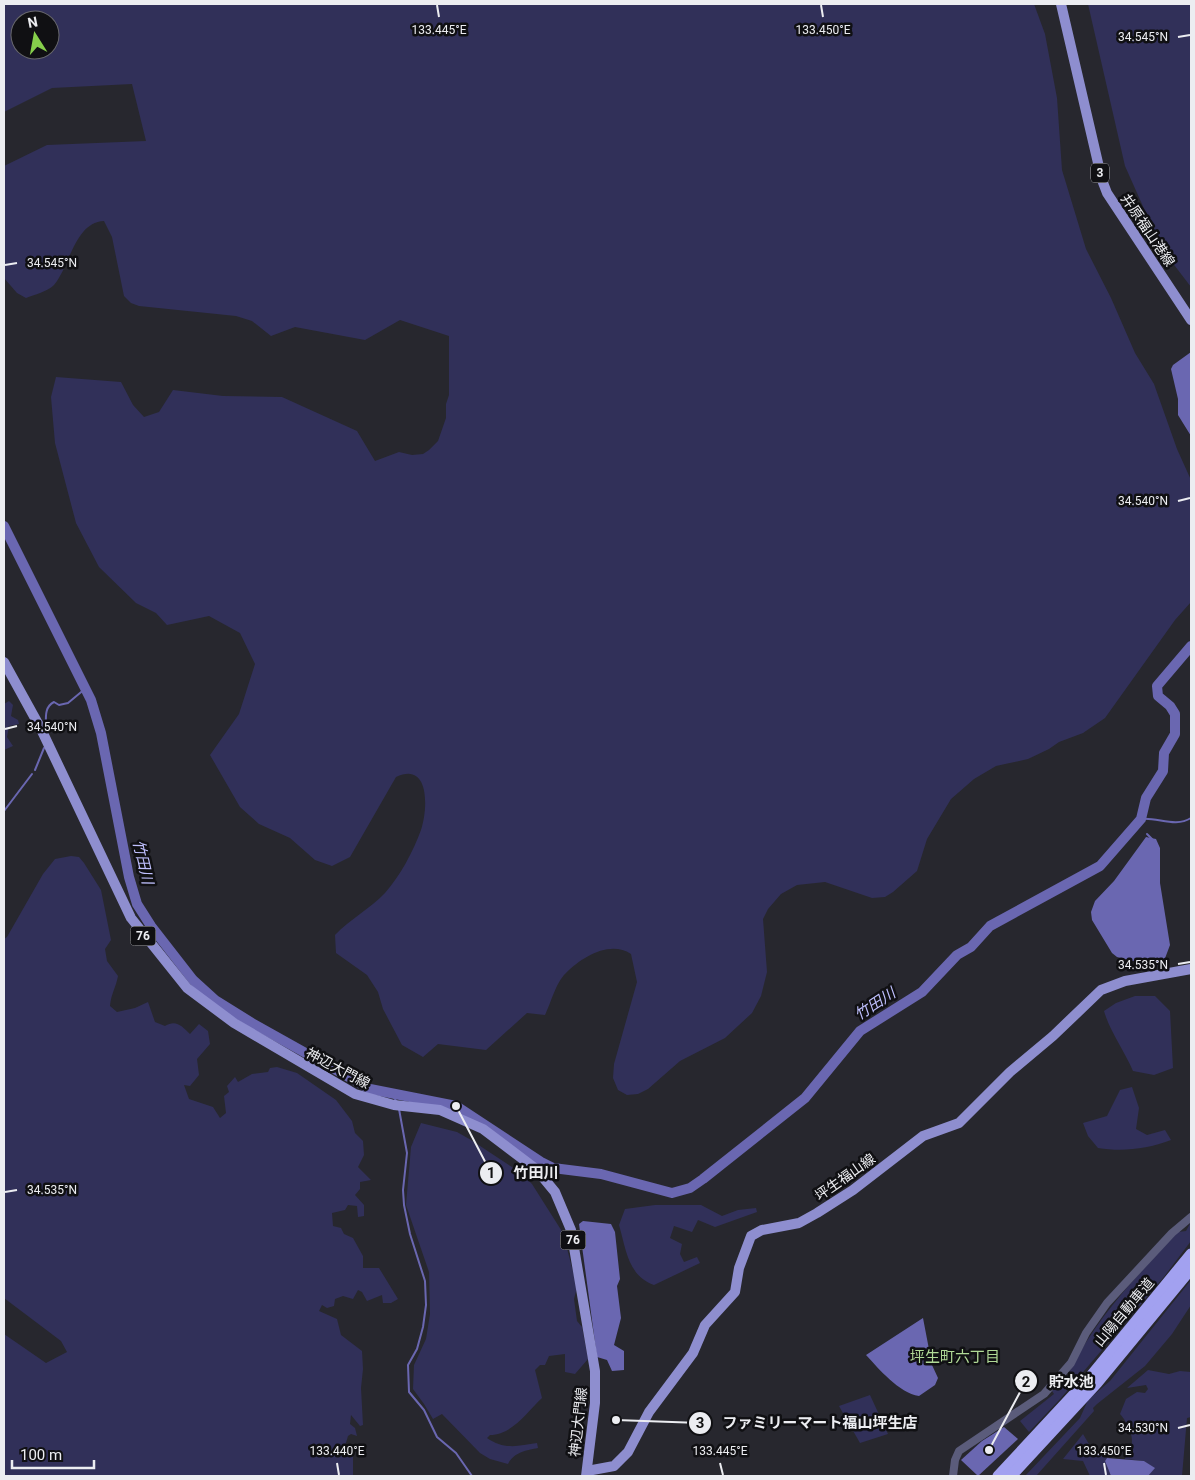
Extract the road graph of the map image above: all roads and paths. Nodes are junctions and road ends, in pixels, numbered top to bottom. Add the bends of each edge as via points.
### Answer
1 (1061, 4) edge
2 (1191, 320) edge
3 (4, 662) edge
4 (1191, 969) edge
5 (1191, 1216) edge
6 (1191, 1254) edge
7 (1191, 1269) edge
8 (587, 1473) edge
9 (953, 1476) edge
10 (998, 1476) edge
11 (1011, 1476) edge

1 - 2 main road, 井原福山港線 / 3 via 1107,193
3 - 8 main road, 神辺大門線 / 76 via 42,730 131,918 187,988 215,1012 341,1088 372,1101 440,1110 482,1129 536,1169 561,1202 577,1258 595,1371 595,1403
4 - 8 main road, 坪生福山線 via 1125,981 1101,990 959,1123 923,1136 853,1190 799,1223 762,1230 751,1236 739,1268 736,1292 705,1325 693,1352 649,1412 628,1452 614,1466
5 - 9 street via 1107,1303 1086,1333 1072,1363 1044,1394 959,1451
6 - 10 highway, 山陽自動車道 via 1090,1377
7 - 11 highway, 山陽自動車道 via 1096,1383

